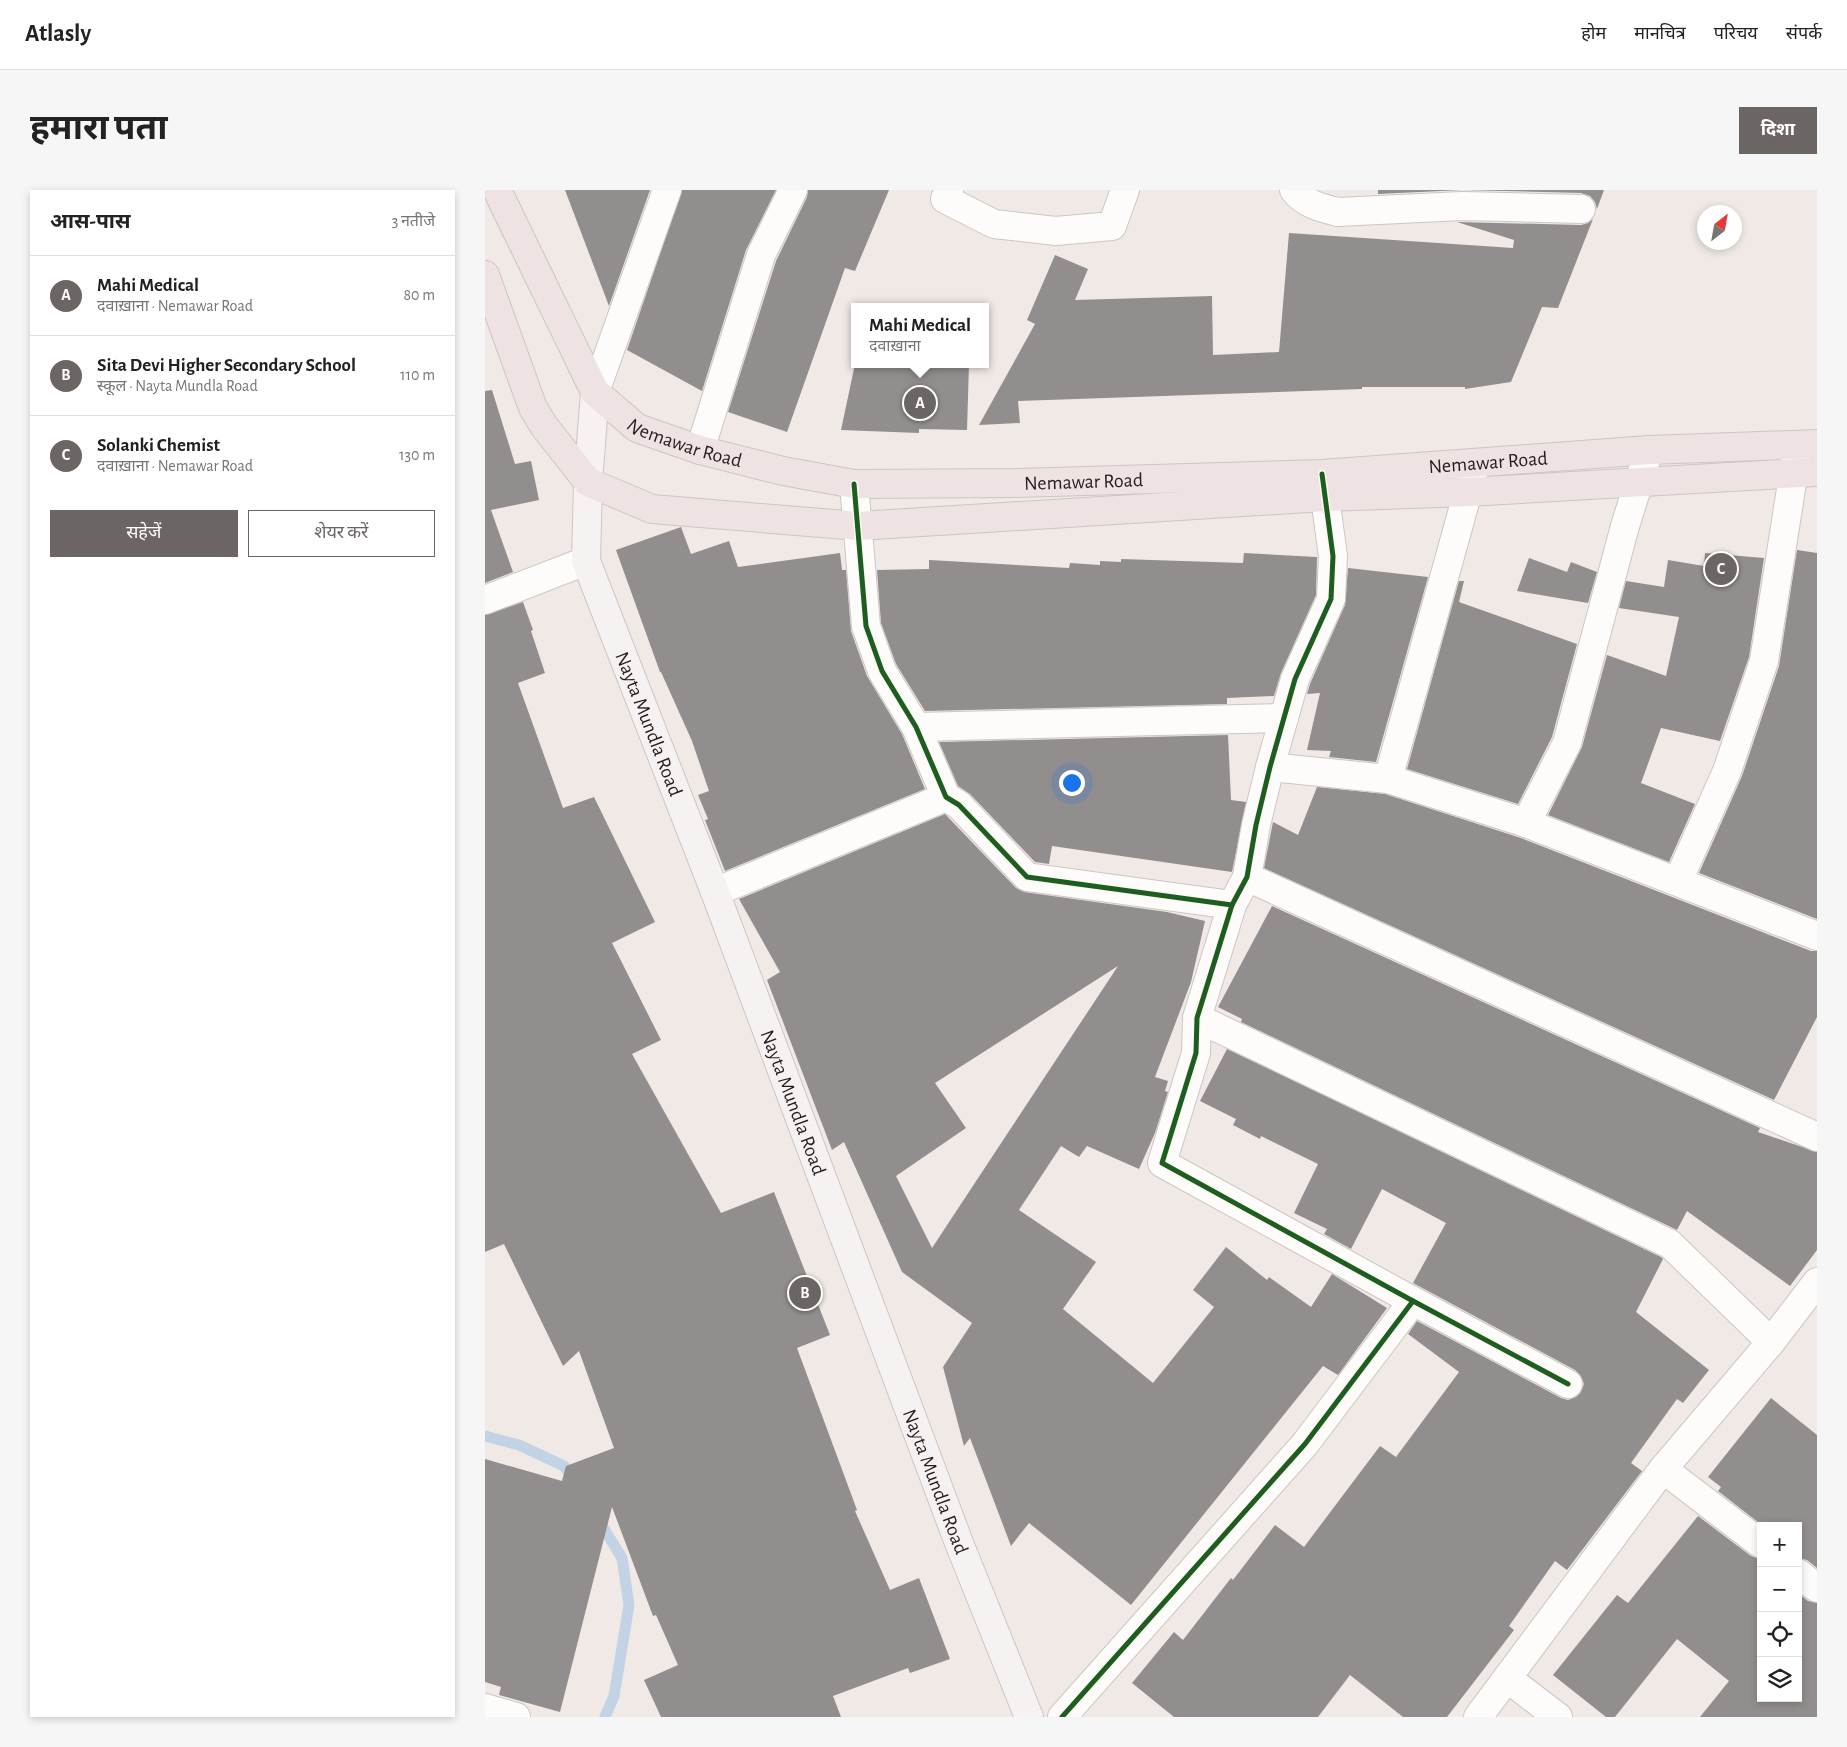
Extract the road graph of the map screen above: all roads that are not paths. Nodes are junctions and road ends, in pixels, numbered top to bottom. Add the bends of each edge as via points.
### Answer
1 (497, 190) edge
2 (667, 190) edge
3 (793, 190) edge
4 (949, 190) edge
5 (1125, 190) edge
6 (1294, 190) edge
7 (1581, 210) dead end
8 (485, 275) edge
9 (595, 392) junction
10 (1808, 444) edge
11 (700, 450) junction
12 (1649, 450) junction
13 (1476, 463) junction
14 (1805, 473) edge
15 (588, 482) junction
16 (1639, 482) junction
17 (854, 484) junction
18 (1323, 485) junction
19 (1468, 492) junction
20 (858, 526) junction
21 (586, 561) junction
22 (485, 600) edge
23 (1284, 718) junction
24 (916, 726) junction
25 (1269, 768) junction
26 (1387, 779) junction
27 (946, 797) junction
28 (1526, 823) junction
29 (1247, 877) junction
30 (1678, 881) junction
31 (715, 892) junction
32 (1232, 905) junction
33 (1817, 936) edge
34 (1197, 1018) junction
35 (1817, 1137) edge
36 (1817, 1282) edge
37 (1413, 1302) junction
38 (1771, 1342) junction
39 (1568, 1384) dead end
40 (1663, 1469) junction
41 (1757, 1541) edge
42 (1802, 1576) edge
43 (1817, 1588) edge
44 (1507, 1678) junction
45 (485, 1708) edge
46 (517, 1717) edge
47 (1029, 1717) edge
48 (1061, 1717) edge
49 (1478, 1717) edge
50 (1558, 1717) edge

1 - 9 highway, Nemawar Road
2 - 9 street
3 - 11 street via 761,255
4 - 5 street via 945,199 993,224 1056,231 1112,226
6 - 7 street via 1318,207 1338,212 1462,206
8 - 15 highway via 533,408
9 - 11 highway, Nemawar Road via 637,428
9 - 15 main road, Nayta Mundla Road
10 - 12 highway, Nemawar Road
10 - 14 street
11 - 17 highway, Nemawar Road via 783,471
12 - 13 highway, Nemawar Road
12 - 16 street
13 - 18 highway, Nemawar Road
13 - 19 street
14 - 16 highway, Nemawar Road
14 - 30 street via 1764,661 1727,771
15 - 20 highway, Nemawar Road via 652,509
15 - 21 main road, Nayta Mundla Road
16 - 19 highway, Nemawar Road
16 - 28 street via 1567,743
17 - 18 highway, Nemawar Road
17 - 20 street
18 - 19 highway, Nemawar Road
18 - 20 highway, Nemawar Road
18 - 23 street via 1333,556 1331,599 1295,679
19 - 26 street
20 - 24 street via 866,626 882,671
21 - 22 street
21 - 31 main road, Nayta Mundla Road
23 - 24 street
23 - 25 street
24 - 27 street
25 - 26 street
25 - 29 street
26 - 28 street
27 - 31 street
27 - 32 street via 959,806 1027,877
28 - 30 street
29 - 32 street
29 - 35 street
30 - 33 street
31 - 47 main road, Nayta Mundla Road via 959,1543
32 - 34 street
34 - 37 street via 1196,1053 1162,1163
34 - 38 street via 1671,1244
36 - 38 street
37 - 39 street
37 - 48 street via 1305,1444
38 - 40 street
40 - 41 street
40 - 44 street
42 - 43 street
44 - 49 street
44 - 50 street
45 - 46 street

